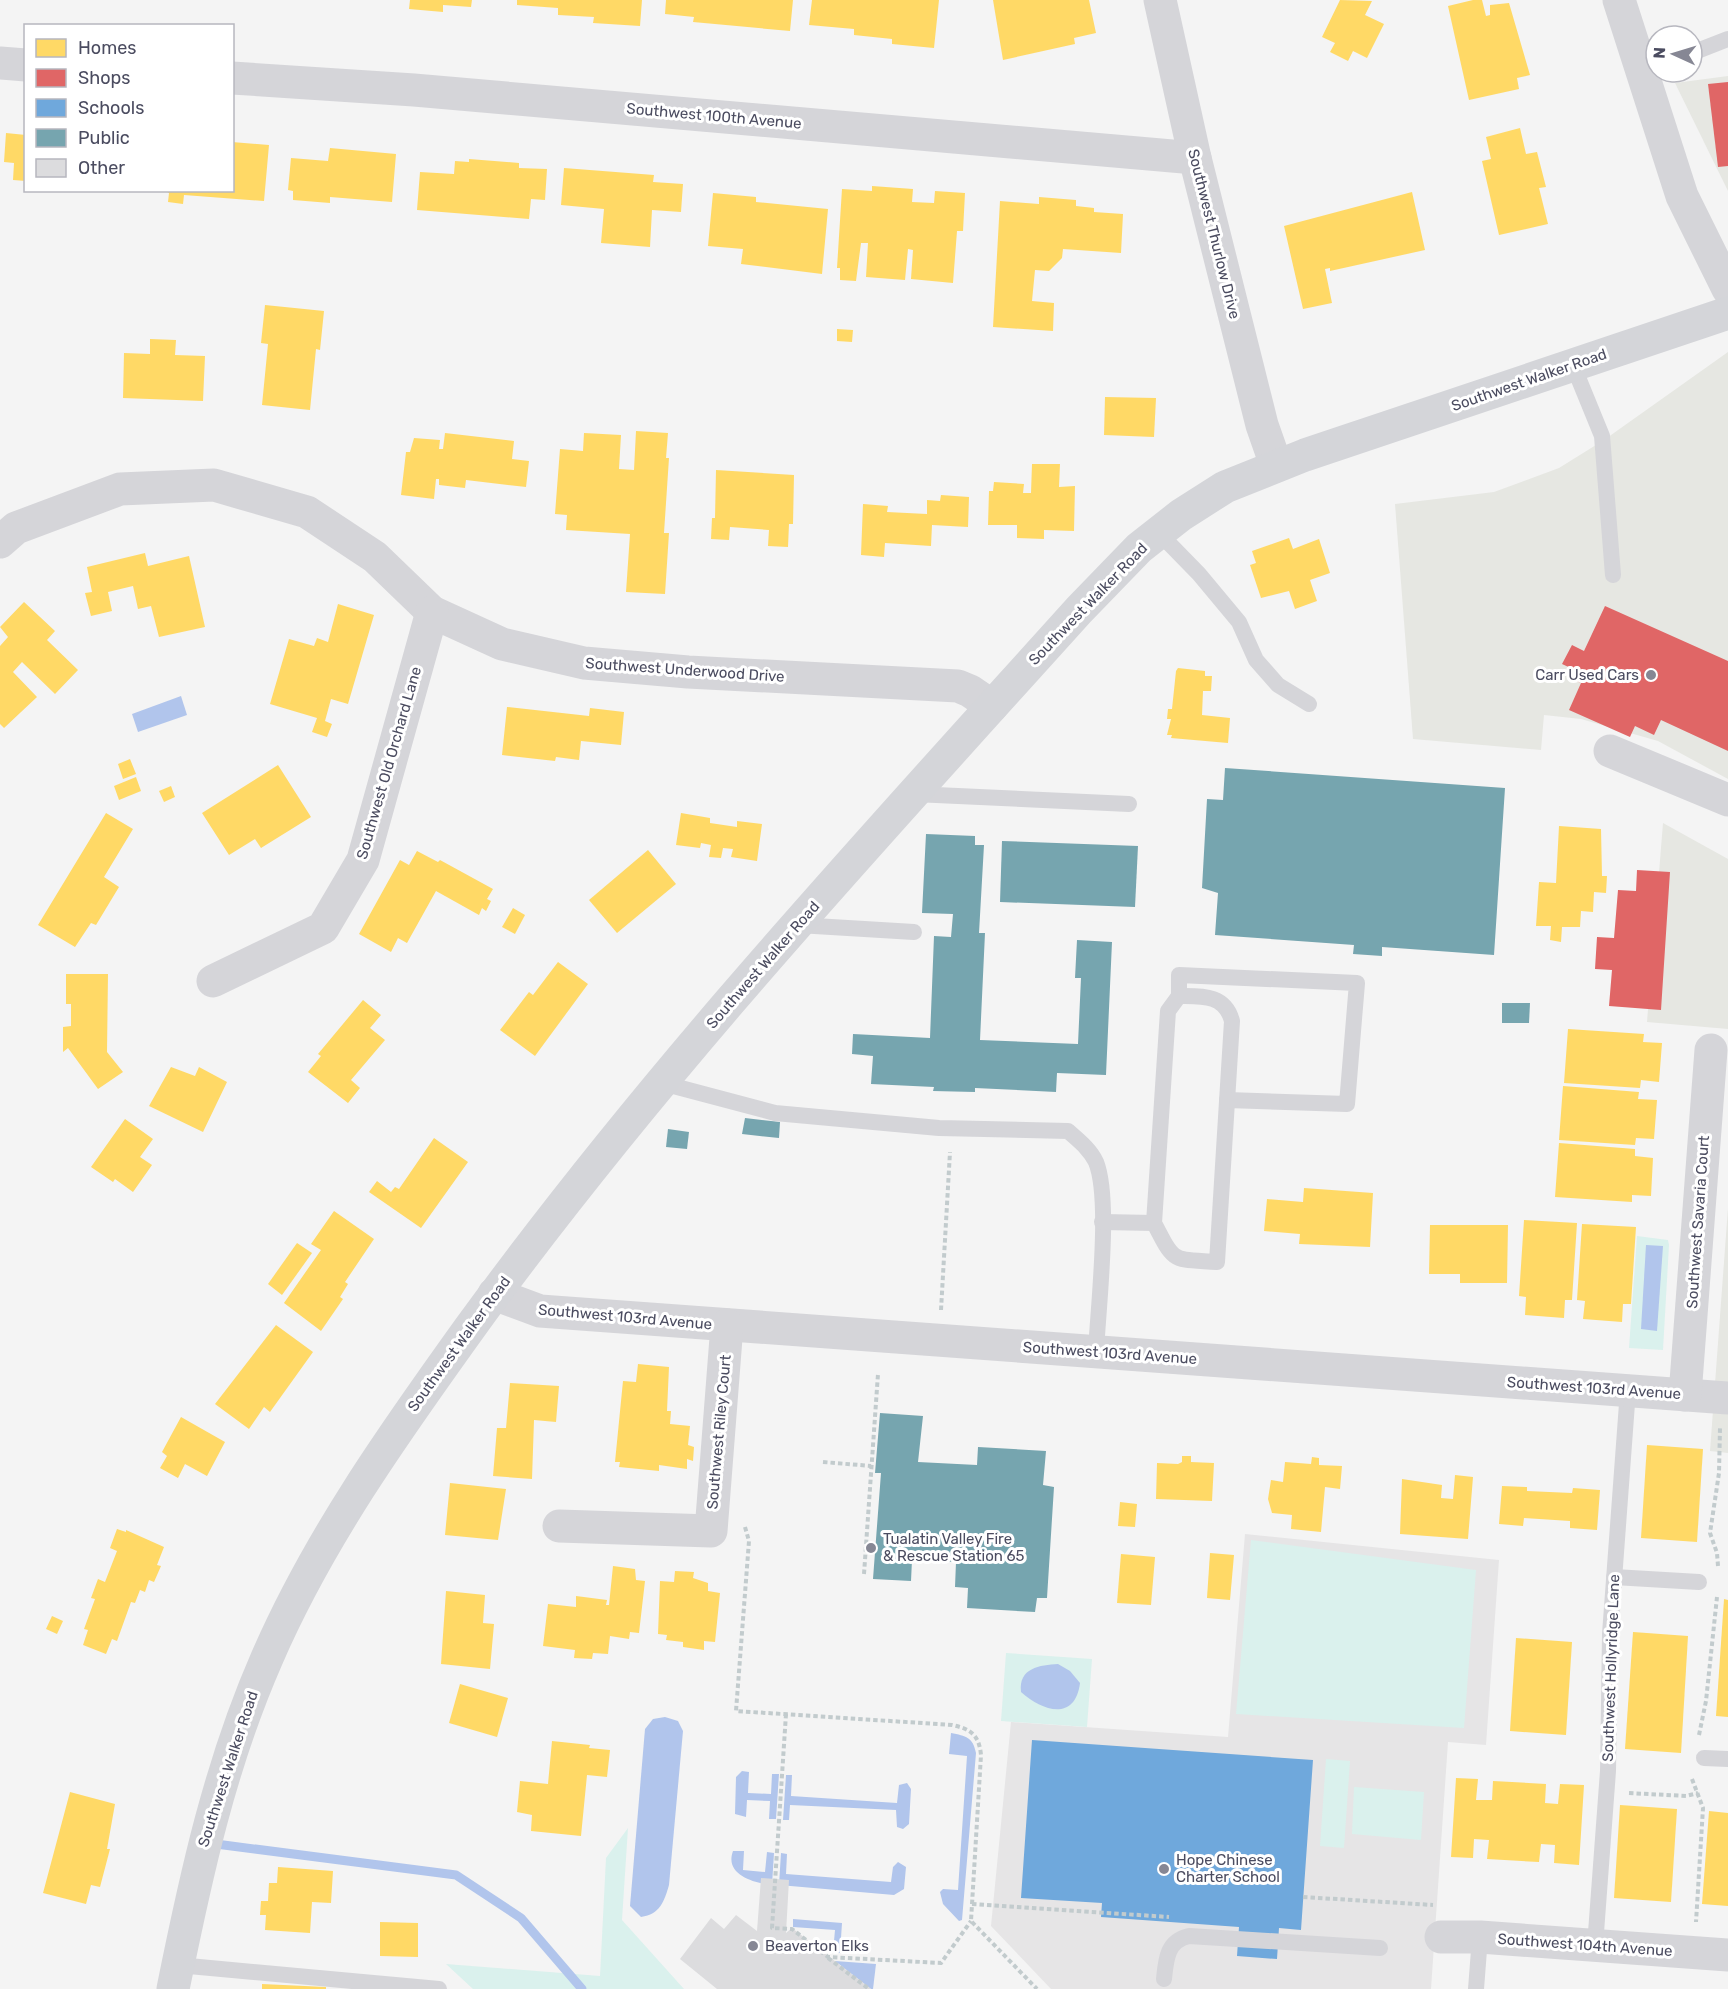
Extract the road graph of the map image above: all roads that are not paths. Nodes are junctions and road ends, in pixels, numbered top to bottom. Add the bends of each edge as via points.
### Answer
1 (1160, 0) edge
2 (1619, 0) edge
3 (1728, 39) edge
4 (1704, 48) edge
5 (1644, 58) edge
6 (0, 63) edge
7 (24, 65) edge
8 (234, 78) edge
9 (1653, 84) edge
10 (1195, 158) junction
11 (1728, 289) edge
12 (1728, 313) edge
13 (1573, 365) junction
14 (1276, 465) junction
15 (1159, 532) junction
16 (0, 542) edge
17 (1613, 576) dead end
18 (432, 612) junction
19 (1309, 704) dead end
20 (992, 706) junction
21 (1610, 751) dead end
22 (914, 794) junction
23 (1728, 800) edge
24 (1129, 804) dead end
25 (798, 925) junction
26 (914, 932) dead end
27 (213, 981) dead end
28 (1179, 996) junction
29 (1711, 1050) dead end
30 (662, 1083) junction
31 (1227, 1100) junction
32 (1102, 1222) junction
33 (1154, 1223) junction
34 (494, 1294) junction
35 (728, 1325) junction
36 (1096, 1352) junction
37 (1628, 1390) junction
38 (1685, 1395) junction
39 (1723, 1397) edge
40 (559, 1526) dead end
41 (1614, 1577) junction
42 (1699, 1582) dead end
43 (1704, 1758) dead end
44 (1728, 1759) edge
45 (1480, 1937) junction
46 (1441, 1938) road end
47 (1595, 1946) junction
48 (1380, 1948) dead end
49 (1728, 1954) edge
50 (175, 1977) edge
51 (1164, 1979) dead end
52 (439, 1989) edge
53 (1476, 1989) edge

1 - 10 street, Southwest Thurlow Drive
2 - 5 street
3 - 4 lane
6 - 7 street
8 - 10 street, Southwest 100th Avenue via 414,90
9 - 11 street via 1682,196
10 - 14 street, Southwest Thurlow Drive via 1262,425
12 - 13 main road, Southwest Walker Road
13 - 14 main road, Southwest Walker Road
13 - 17 lane via 1602,436
14 - 15 main road, Southwest Walker Road via 1225,487
15 - 19 lane via 1239,622 1256,660 1278,685
15 - 20 main road, Southwest Walker Road via 1086,602
16 - 18 street, Southwest Underwood Drive via 16,528 120,489 214,485 308,512 375,557
18 - 20 street, Southwest Underwood Drive via 502,644 584,663 958,686
18 - 27 street, Southwest Old Orchard Lane via 363,860 323,928
20 - 22 main road, Southwest Walker Road
21 - 23 street
22 - 24 lane
22 - 25 main road, Southwest Walker Road
25 - 26 lane
25 - 30 main road, Southwest Walker Road
28 - 31 lane via 1209,996 1229,1012 1232,1021
28 - 31 lane via 1179,975 1357,983 1347,1104
28 - 33 lane via 1168,1011
29 - 38 street, Southwest Savaria Court
30 - 32 lane via 775,1113 952,1128 1068,1131 1095,1162 1102,1196
30 - 34 main road, Southwest Walker Road
31 - 33 lane via 1217,1262 1182,1260 1170,1254
32 - 33 lane
32 - 36 lane
34 - 35 street, Southwest 103rd Avenue via 540,1311
34 - 50 main road, Southwest Walker Road via 420,1397 332,1534 268,1654 215,1800
35 - 36 street, Southwest 103rd Avenue
35 - 40 street, Southwest Riley Court via 711,1531
36 - 37 street, Southwest 103rd Avenue
37 - 38 street, Southwest 103rd Avenue
37 - 41 lane, Southwest Hollyridge Lane
38 - 39 street, Southwest 103rd Avenue
41 - 42 lane
41 - 47 lane, Southwest Hollyridge Lane via 1607,1792
43 - 44 lane
45 - 46 street, Southwest 104th Avenue
45 - 47 street, Southwest 104th Avenue
45 - 53 lane
47 - 49 street, Southwest 104th Avenue
48 - 51 lane via 1189,1936 1172,1944
50 - 52 lane

